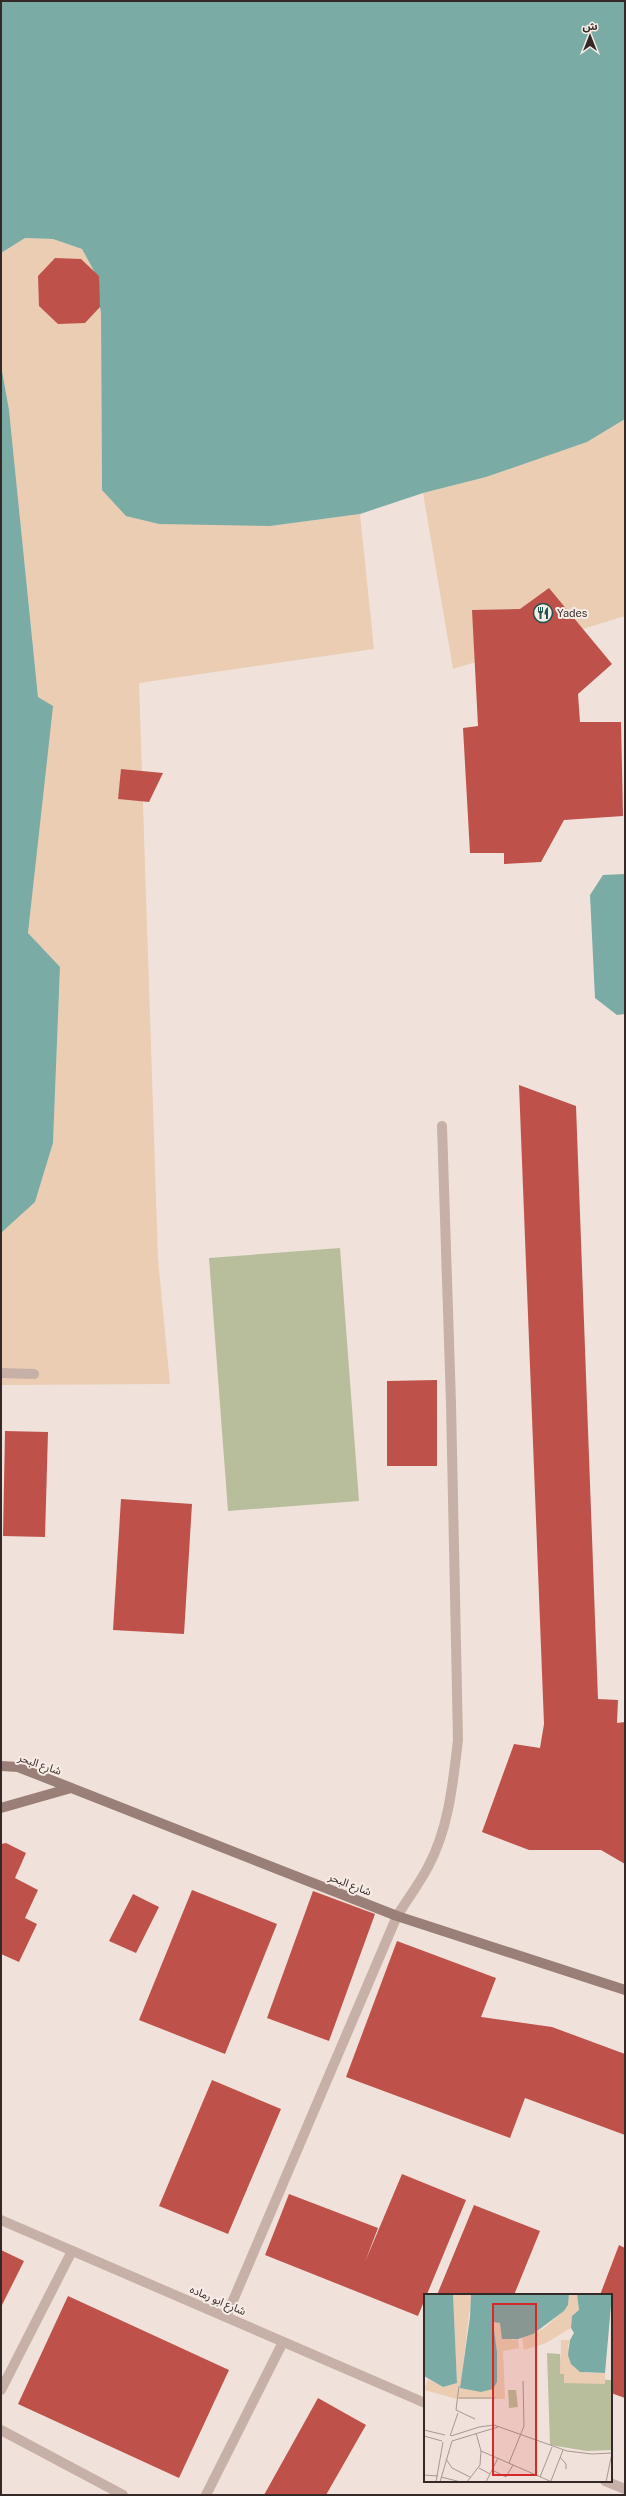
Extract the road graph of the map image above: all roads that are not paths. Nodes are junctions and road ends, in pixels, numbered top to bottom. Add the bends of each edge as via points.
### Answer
1 (442, 1126) dead end
2 (1, 1373) edge
3 (34, 1374) dead end
4 (1, 1766) edge
5 (71, 1788) junction
6 (1, 1808) edge
7 (397, 1916) junction
8 (625, 1990) edge
9 (1, 2220) edge
10 (72, 2251) junction
11 (226, 2317) junction
12 (283, 2342) junction
13 (1, 2390) edge
14 (424, 2403) edge
15 (1, 2430) edge
16 (607, 2482) edge
17 (625, 2490) edge
18 (123, 2495) edge
19 (206, 2495) edge

1 - 7 street via 458,1740 445,1823 428,1866
2 - 3 street
4 - 5 main road, شارع البحر via 18,1767
5 - 6 main road, شارع البحر
5 - 7 main road, شارع البحر
7 - 8 main road, شارع البحر
7 - 11 street
9 - 10 street, شارع ابو رماده
10 - 11 street, شارع ابو رماده
10 - 13 street
11 - 12 street, شارع ابو رماده
12 - 14 street, شارع ابو رماده
12 - 19 street
15 - 18 street
16 - 17 street

